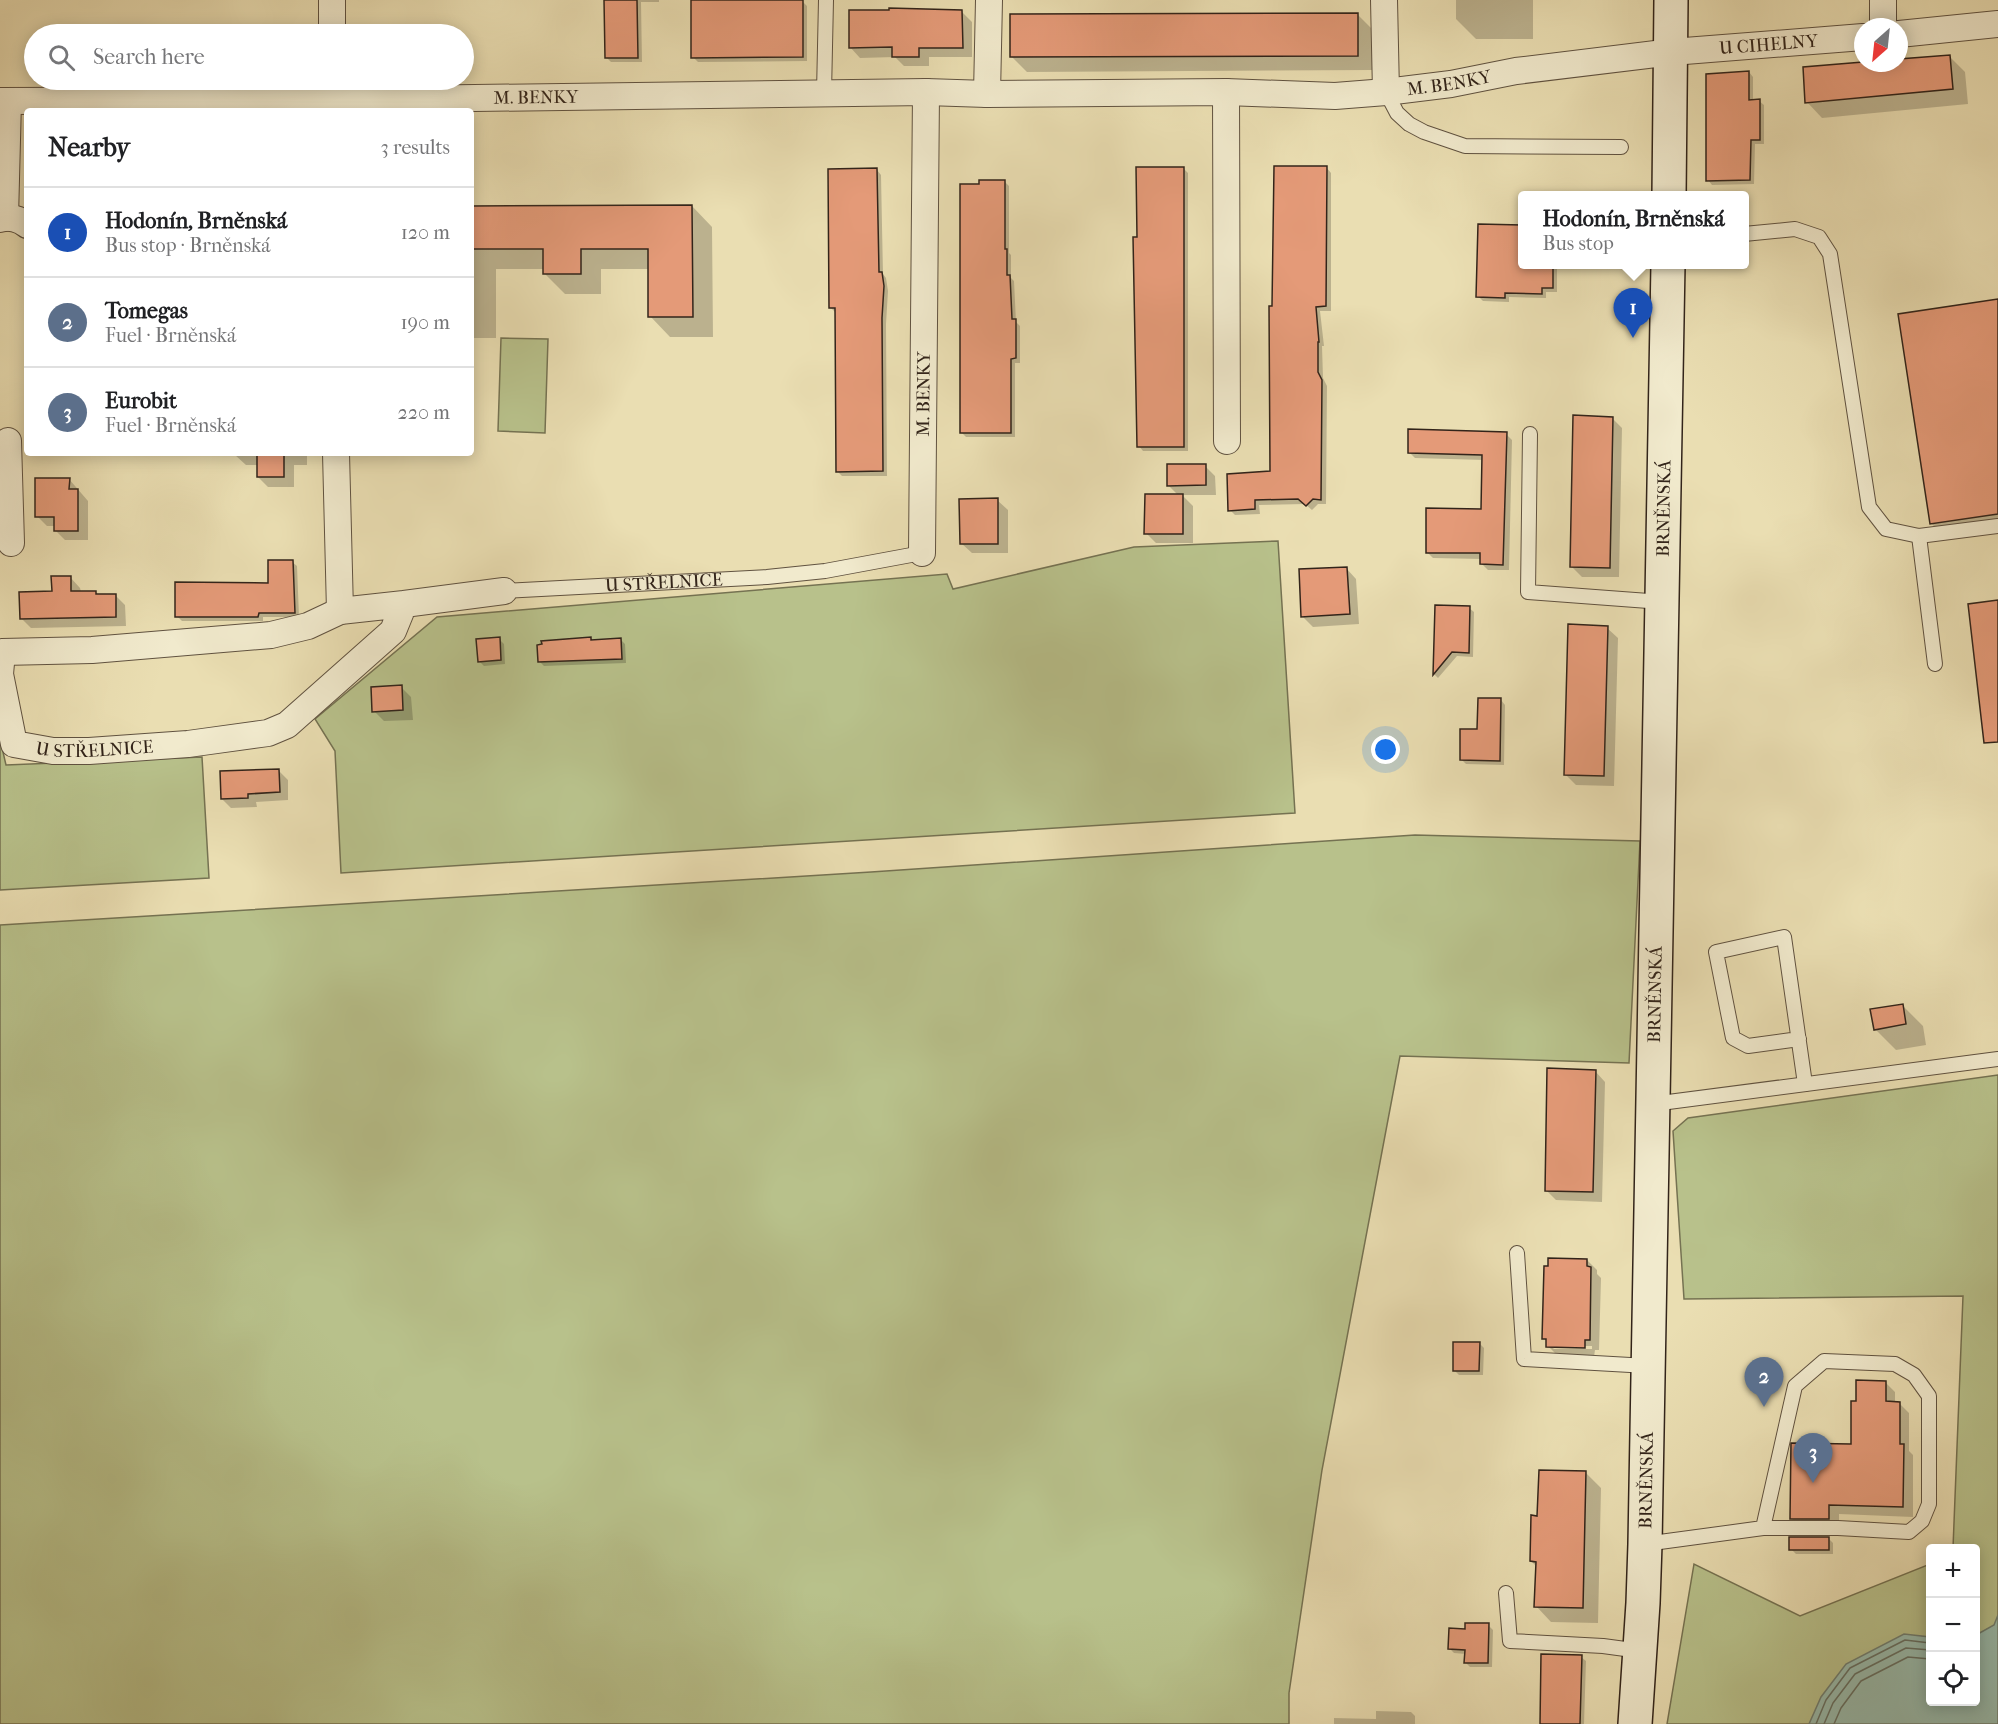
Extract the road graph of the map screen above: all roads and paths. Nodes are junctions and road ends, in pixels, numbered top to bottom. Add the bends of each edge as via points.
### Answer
1 (332, 0) edge
2 (826, 0) edge
3 (989, 0) edge
4 (1384, 0) edge
5 (1671, 0) edge
6 (1883, 0) edge
7 (1883, 18) edge
8 (332, 24) edge
9 (1998, 24) edge
10 (1908, 33) edge
11 (1854, 39) edge
12 (1672, 52) junction
13 (926, 92) junction
14 (1226, 92) junction
15 (1386, 92) junction
16 (824, 93) junction
17 (987, 94) junction
18 (332, 97) edge
19 (4, 101) edge
20 (1621, 147) dead end
21 (1669, 191) edge
22 (11, 221) edge
23 (1749, 234) edge
24 (1668, 269) edge
25 (1530, 434) dead end
26 (12, 439) edge
27 (1227, 441) dead end
28 (336, 456) edge
29 (1998, 526) edge
30 (1919, 536) junction
31 (11, 543) dead end
32 (922, 553) joint
33 (504, 591) joint
34 (1662, 602) junction
35 (404, 604) junction
36 (340, 611) junction
37 (1, 648) edge
38 (1935, 664) dead end
39 (1799, 1039) junction
40 (1998, 1059) edge
41 (1805, 1084) junction
42 (1653, 1104) junction
43 (1517, 1253) dead end
44 (1648, 1366) junction
45 (1763, 1528) junction
46 (1645, 1544) junction
47 (1506, 1593) dead end
48 (1640, 1651) junction
49 (1635, 1724) edge

1 - 8 street
2 - 16 lane
3 - 17 street
4 - 15 street
5 - 12 main road
6 - 7 street
9 - 10 street
11 - 12 street, U CIHELNY
12 - 15 street, M. BENKY
12 - 21 main road
13 - 16 street, M. BENKY
13 - 17 street, M. BENKY
13 - 32 street, M. BENKY
14 - 15 street, M. BENKY via 1335,96
14 - 17 street, M. BENKY
14 - 27 street
15 - 20 lane via 1397,113 1409,124 1465,146
16 - 18 street, M. BENKY
18 - 19 street, M. BENKY
19 - 22 street
23 - 30 lane via 1795,229 1819,237 1830,254 1869,507 1886,530
24 - 34 main road, BRNĚNSKÁ
25 - 34 lane via 1528,592
26 - 31 street
28 - 36 street
29 - 30 lane
30 - 38 lane
32 - 33 lane, U STŘELNICE via 767,577
33 - 35 street, U STŘELNICE
34 - 42 main road, BRNĚNSKÁ
35 - 36 street, U STŘELNICE
35 - 37 street, U STŘELNICE via 393,631 287,725 268,733 188,744 77,751 14,744 0,674
36 - 37 street, U STŘELNICE via 308,626 271,635 92,650
39 - 39 lane via 1784,937 1716,952 1733,1038 1748,1046
39 - 41 lane
40 - 41 lane
41 - 42 lane
42 - 44 main road, BRNĚNSKÁ
43 - 44 lane via 1524,1359
44 - 46 main road, BRNĚNSKÁ
45 - 45 lane via 1909,1532 1922,1521 1929,1504 1929,1396 1914,1375 1894,1364 1824,1361 1809,1372 1796,1386
45 - 46 lane
46 - 48 main road, BRNĚNSKÁ
47 - 48 lane via 1510,1641
48 - 49 main road, BRNĚNSKÁ

